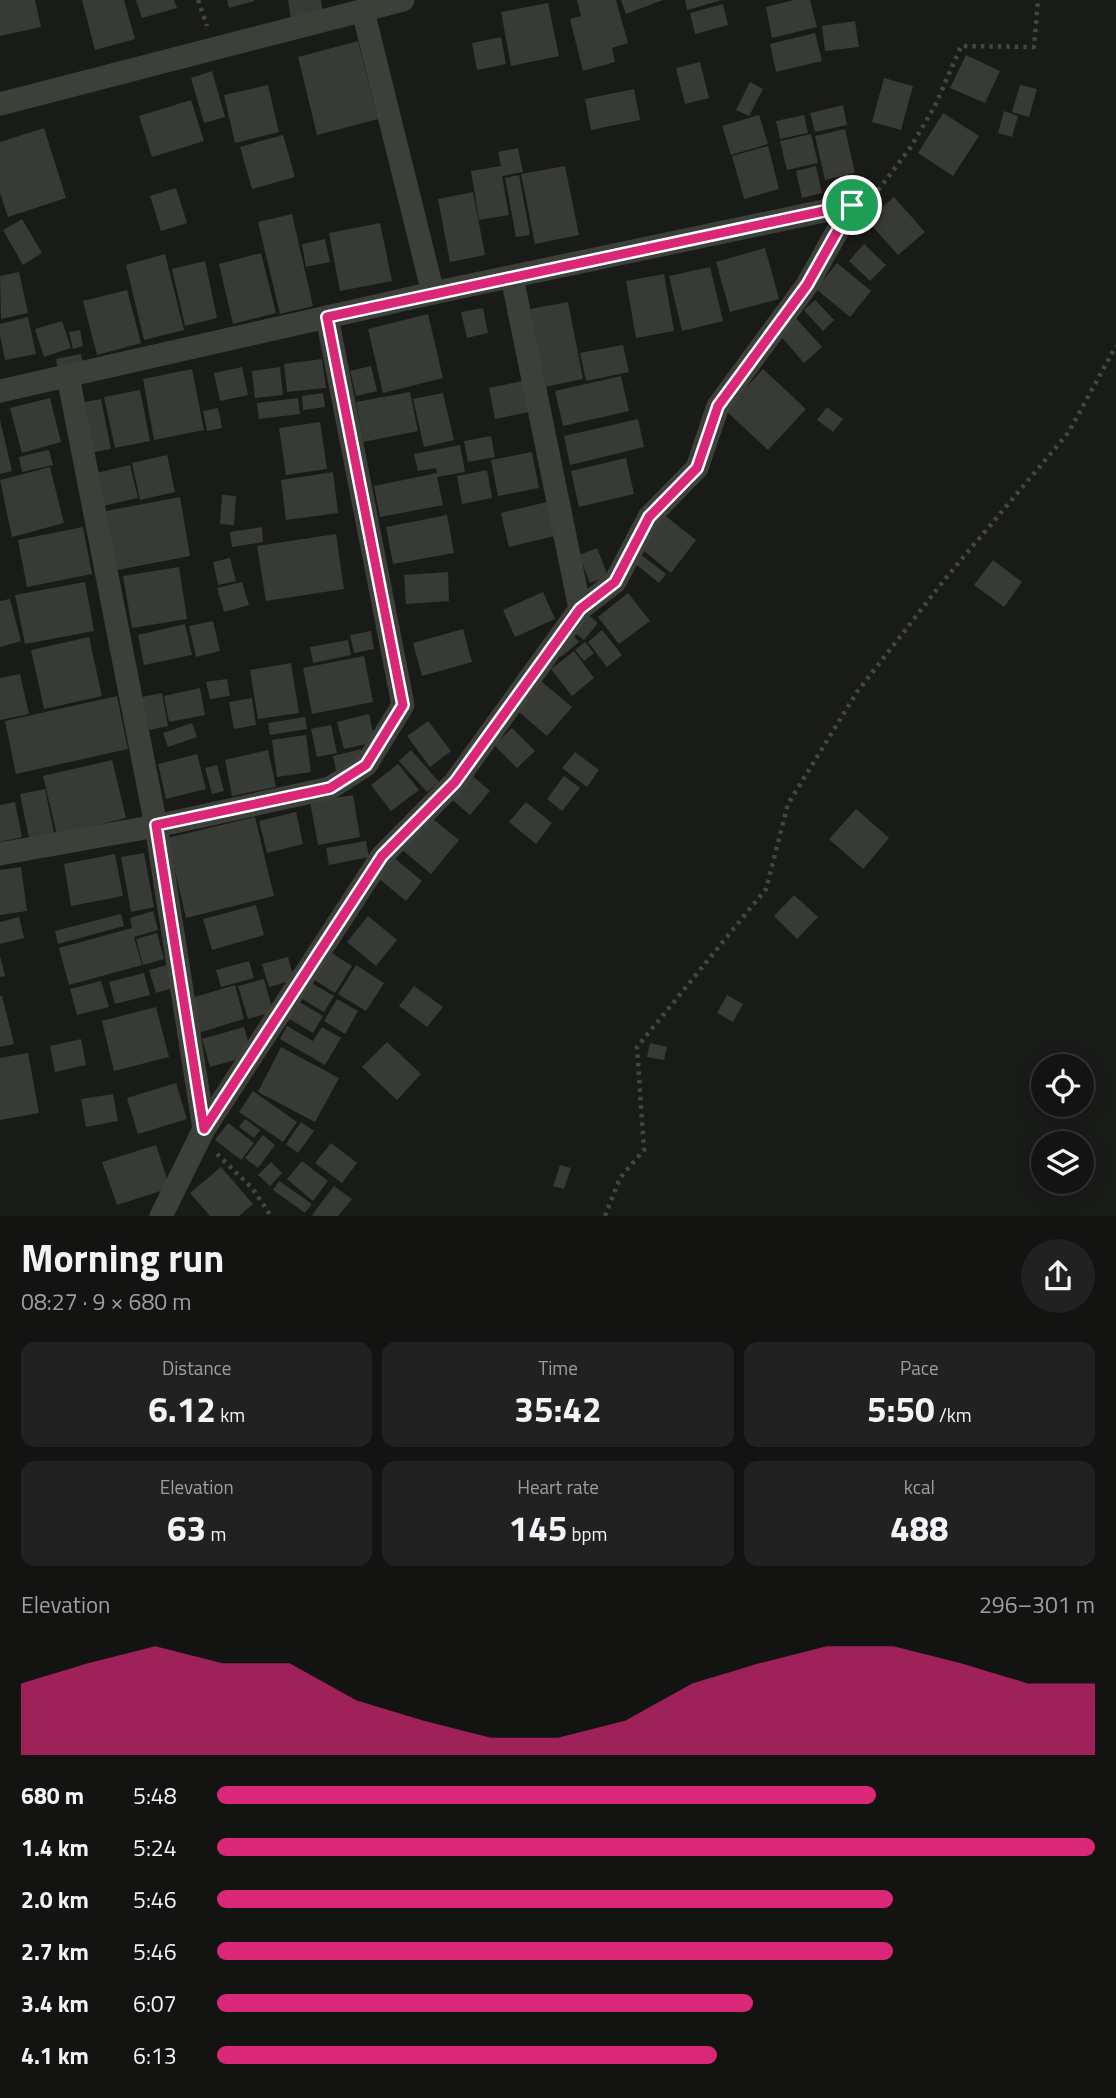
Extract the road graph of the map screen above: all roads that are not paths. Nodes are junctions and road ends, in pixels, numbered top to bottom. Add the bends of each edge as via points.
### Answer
1 (403, 0) edge
2 (363, 10) junction
3 (0, 104) edge
4 (512, 277) junction
5 (433, 293) junction
6 (327, 317) junction
7 (68, 376) junction
8 (0, 391) edge
9 (580, 609) junction
10 (156, 825) junction
11 (0, 854) edge
12 (204, 1129) junction
13 (161, 1216) edge

1 - 2 street
2 - 3 street
2 - 5 street
4 - 5 street
4 - 9 street
4 - 9 street via 852,205 807,285 718,406 697,468 649,517 615,582
5 - 6 street
6 - 7 street
6 - 10 street via 403,705 366,765 330,788
7 - 8 street
7 - 10 street
9 - 12 street via 455,782 382,856
10 - 11 street
10 - 12 street
12 - 13 street

